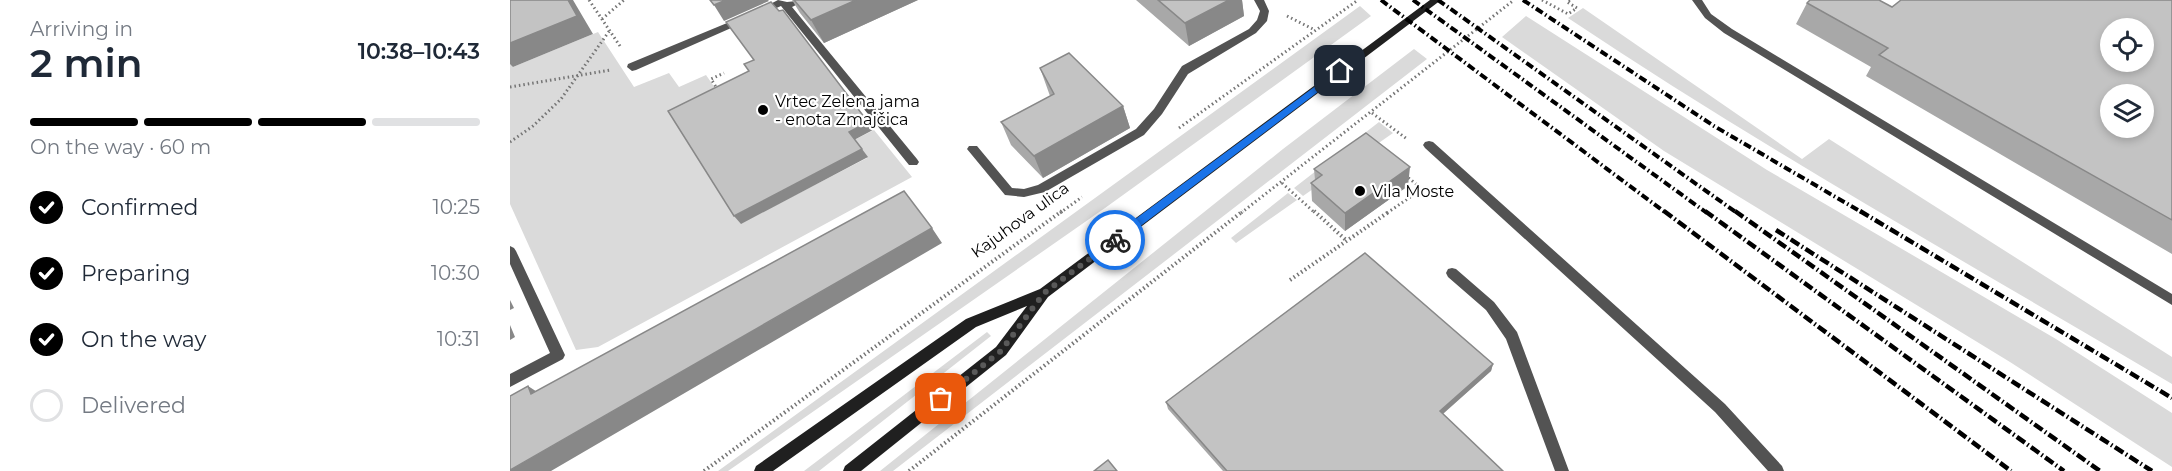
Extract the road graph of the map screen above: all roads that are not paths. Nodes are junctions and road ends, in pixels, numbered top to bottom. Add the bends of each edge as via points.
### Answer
1 (801, 0) edge
2 (1259, 0) edge
3 (1436, 0) edge
4 (1697, 0) edge
5 (786, 6) junction
6 (632, 68) road end
7 (1429, 145) dead end
8 (973, 149) dead end
9 (913, 162) dead end
10 (510, 251) edge
11 (1452, 273) dead end
12 (1044, 293) junction
13 (2172, 300) edge
14 (510, 381) edge
15 (761, 471) edge
16 (850, 471) edge
17 (1562, 471) edge
18 (1777, 471) edge

1 - 5 lane
2 - 8 lane via 1265,12 1264,21 1253,32 1185,70 1153,121 1041,189 1009,192
3 - 12 main road
4 - 13 lane via 1708,16 1728,32
5 - 6 lane via 782,2
5 - 9 lane
7 - 18 lane via 1720,408
10 - 14 lane via 558,355
11 - 17 lane via 1490,306 1512,336
12 - 15 main road via 971,323
12 - 16 main road via 1001,351

